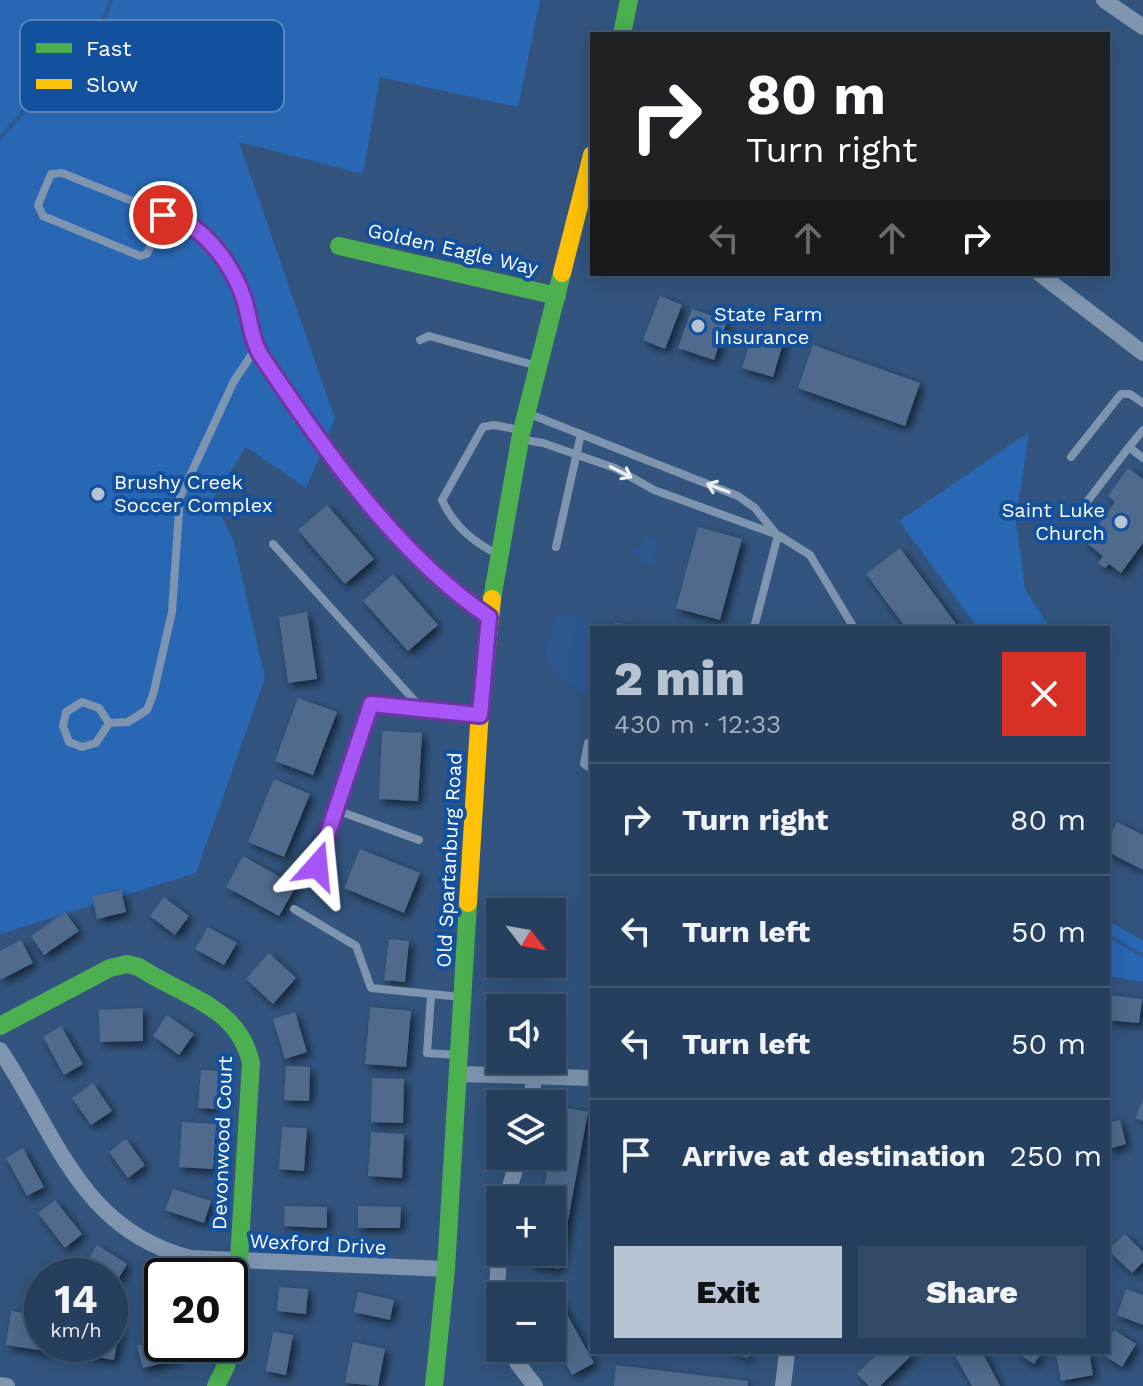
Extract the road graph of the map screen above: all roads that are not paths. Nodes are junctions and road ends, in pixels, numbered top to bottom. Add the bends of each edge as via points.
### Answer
1 (629, 0) edge
2 (1104, 0) edge
3 (1143, 27) edge
4 (622, 32) edge
5 (590, 163) edge
6 (163, 215) junction
7 (339, 246) dead end
8 (1043, 276) edge
9 (557, 296) junction
10 (420, 340) dead end
11 (256, 348) junction
12 (1143, 353) edge
13 (538, 366) junction
14 (1143, 403) edge
15 (523, 427) junction
16 (1143, 430) edge
17 (581, 434) junction
18 (1129, 447) junction
19 (576, 454) junction
20 (1071, 457) dead end
21 (1143, 458) edge
22 (1080, 511) dead end
23 (778, 535) junction
24 (273, 544) dead end
25 (556, 547) dead end
26 (498, 555) junction
27 (489, 617) junction
28 (755, 626) edge
29 (853, 626) edge
30 (422, 709) junction
31 (480, 715) junction
32 (109, 723) junction
33 (590, 743) edge
34 (590, 768) edge
35 (336, 810) junction
36 (419, 840) dead end
37 (317, 866) dead end
38 (294, 909) dead end
39 (431, 995) junction
40 (462, 997) junction
41 (0, 1026) edge
42 (0, 1050) edge
43 (458, 1065) junction
44 (534, 1076) junction
45 (590, 1078) edge
46 (532, 1090) edge
47 (191, 1258) edge
48 (239, 1258) edge
49 (248, 1260) edge
50 (446, 1269) junction
51 (787, 1354) edge
52 (226, 1362) edge
53 (517, 1362) edge
54 (0, 1385) edge
55 (7, 1386) edge
56 (216, 1386) edge
57 (434, 1386) edge
58 (535, 1386) edge
59 (783, 1386) edge

1 - 4 main road
2 - 3 street
5 - 9 main road, Old Spartanburg Road
6 - 6 lane via 62,173 51,174 38,205 43,216 140,256 147,254
6 - 11 lane via 185,222 206,238 229,268
7 - 9 main road, Golden Eagle Way
8 - 12 street
9 - 13 main road, Old Spartanburg Road
10 - 13 lane via 429,336
11 - 27 lane via 402,544
11 - 32 lane via 234,381 180,497 172,612 153,695 147,710 128,722
13 - 15 main road, Old Spartanburg Road
14 - 20 lane via 1121,394
15 - 17 lane
15 - 19 lane
15 - 26 main road, Old Spartanburg Road
15 - 26 lane via 483,427 442,500 454,523
16 - 18 lane
17 - 19 lane
23 -> 17 lane via 738,496
18 - 21 lane
18 - 22 lane
19 -> 23 lane via 654,490
19 - 25 lane
23 - 28 lane
23 - 29 lane via 810,555
24 - 30 lane
26 - 27 main road, Old Spartanburg Road
27 - 31 main road, Old Spartanburg Road
30 - 31 lane
30 - 35 lane via 371,704
31 - 40 main road, Old Spartanburg Road
32 - 32 lane via 99,708 82,702 66,712 63,726 69,742 82,747 96,743
33 - 34 lane via 584,764
35 - 36 lane
35 - 37 lane
38 - 39 lane via 356,946 371,988
39 - 40 lane
39 - 43 lane via 427,1053
40 - 43 main road, Old Spartanburg Road
41 - 48 main road, Devonwood Court via 127,964 232,1023 246,1042 251,1063
42 - 47 street, Wexford Drive via 77,1179 109,1216 138,1237
43 - 44 street
43 - 50 main road, Old Spartanburg Road
44 - 45 street
44 - 46 street
49 - 50 street, Wexford Drive
50 - 57 main road, Old Spartanburg Road
51 - 59 street
52 - 56 main road, Devonwood Court
53 - 58 street
54 - 55 street

